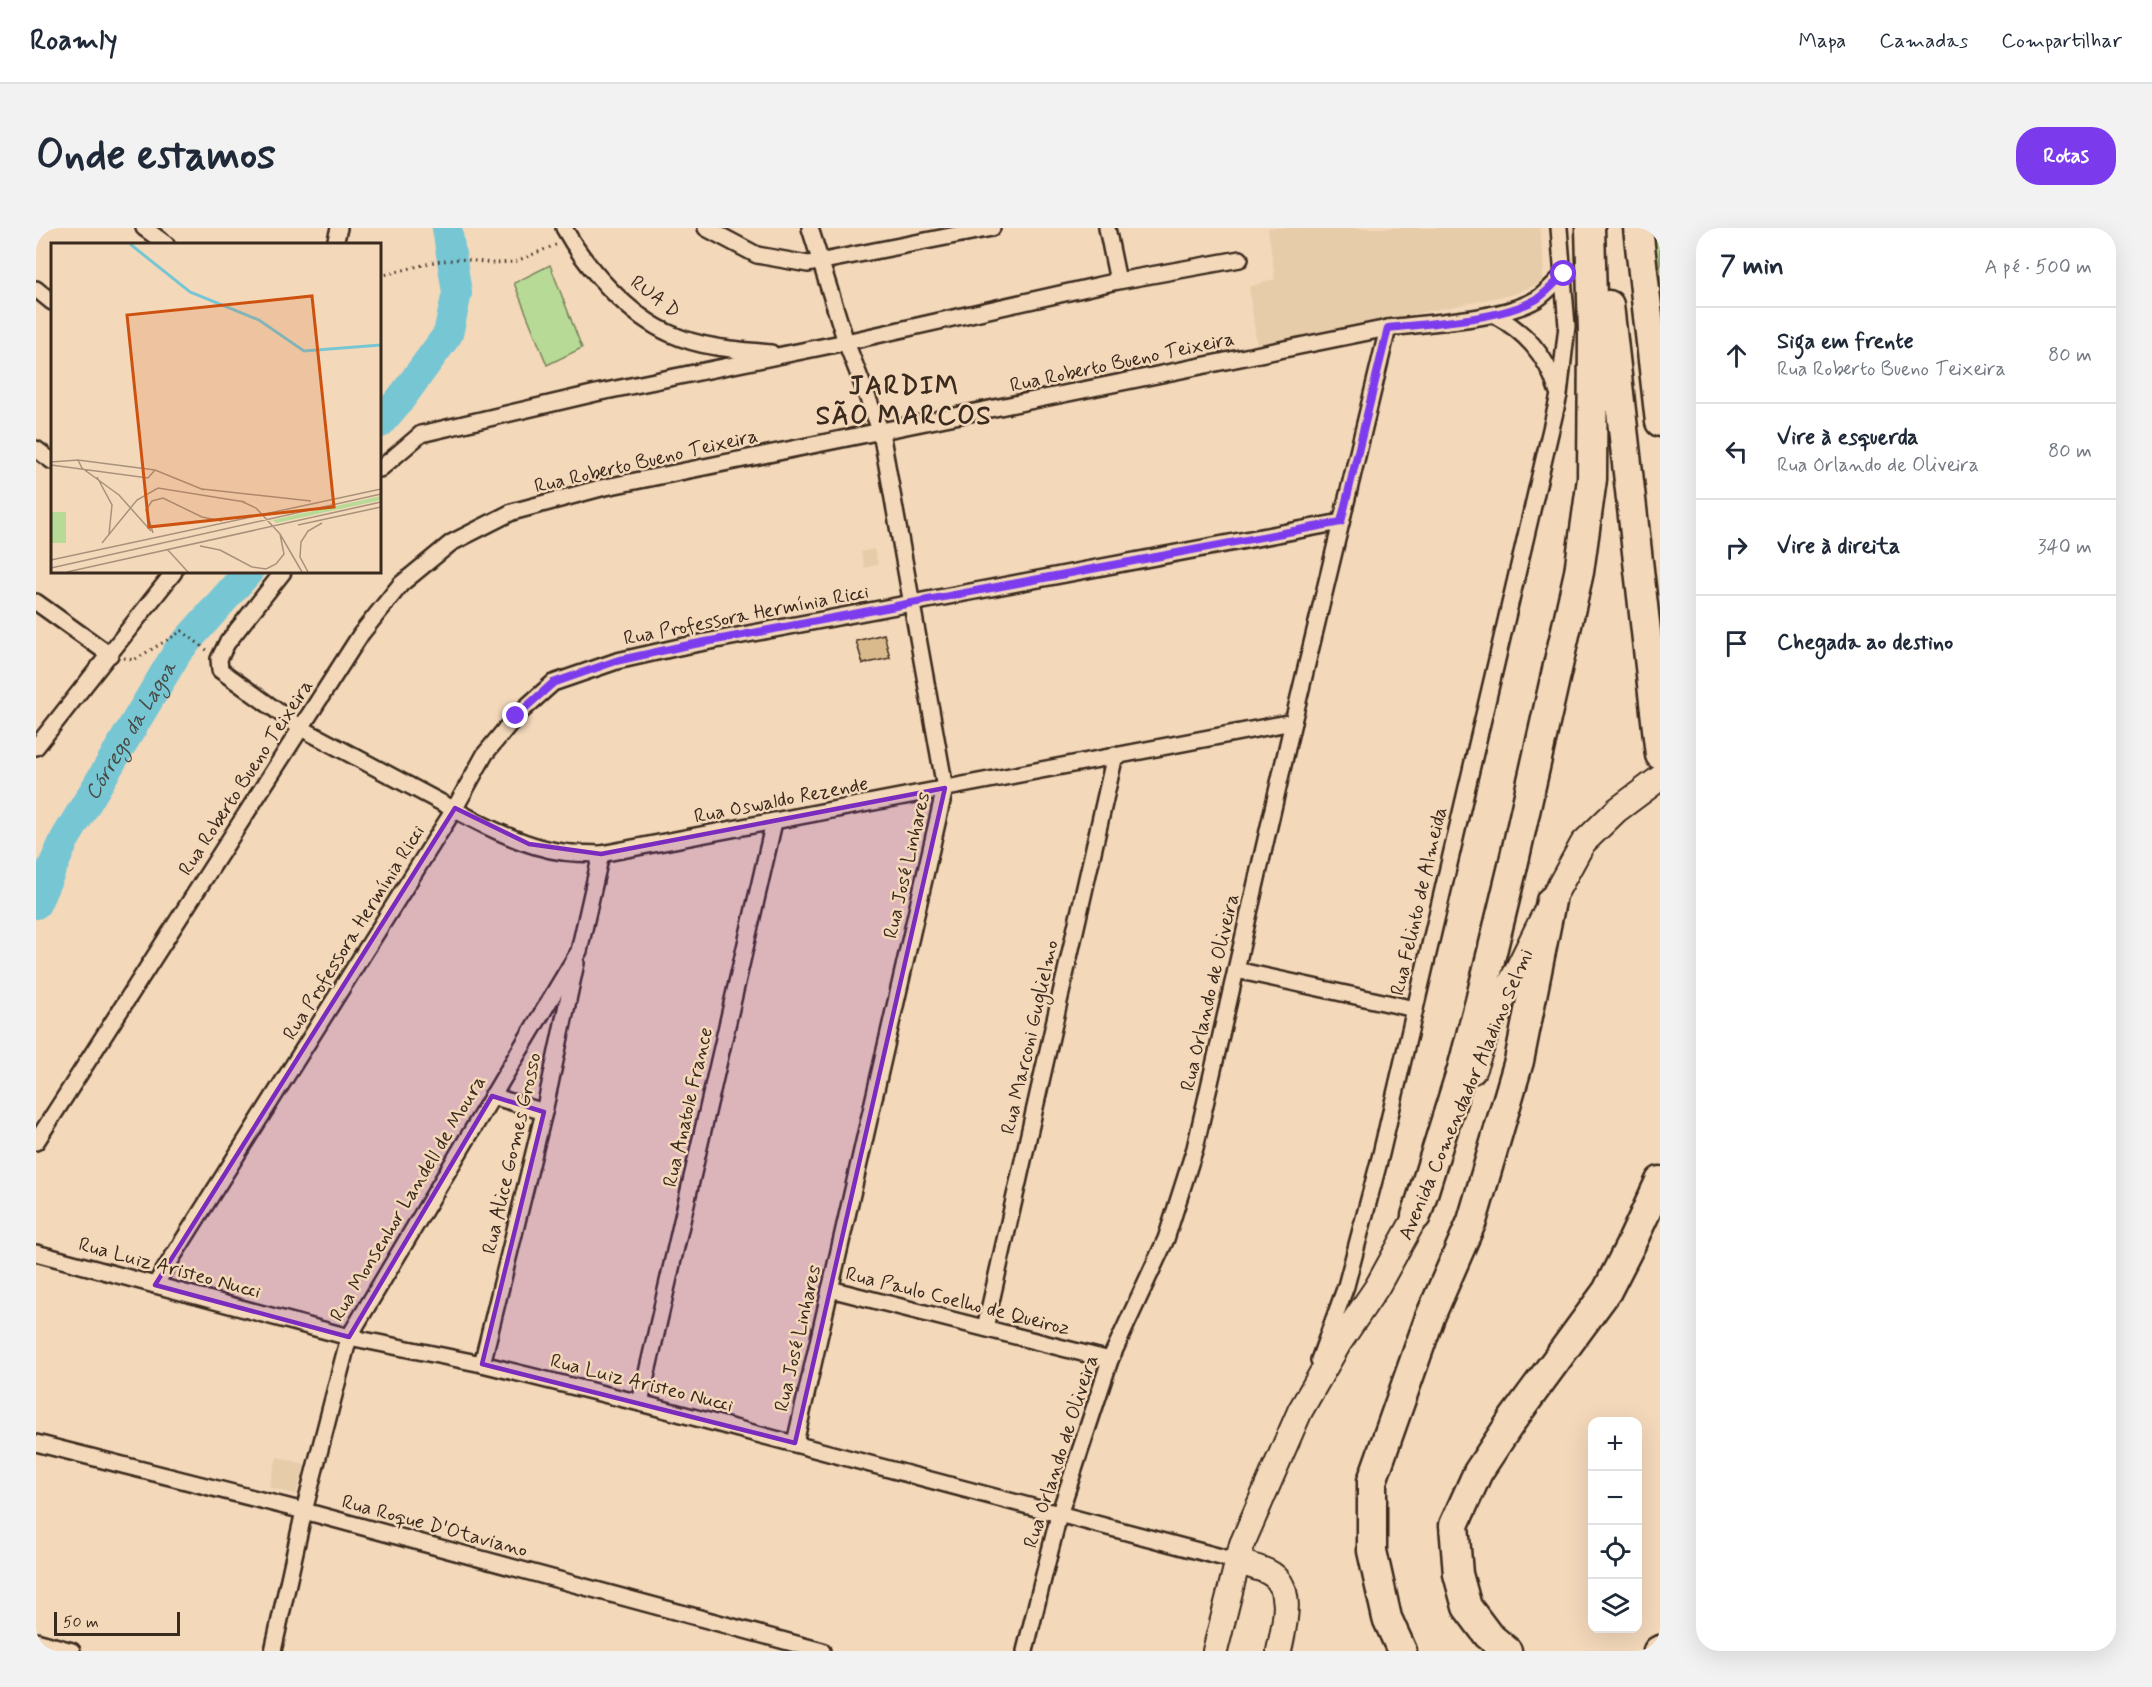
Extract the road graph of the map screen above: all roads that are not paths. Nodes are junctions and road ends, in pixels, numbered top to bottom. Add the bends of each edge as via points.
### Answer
1 (144, 228) edge
2 (339, 228) edge
3 (706, 228) edge
4 (810, 228) edge
5 (992, 228) edge
6 (1107, 228) edge
7 (1559, 228) edge
8 (1590, 228) edge
9 (1600, 228) edge
10 (1638, 228) edge
11 (567, 233) edge
12 (165, 243) edge
13 (335, 243) edge
14 (1240, 258) dead end
15 (821, 263) junction
16 (1564, 274) junction
17 (1118, 282) junction
18 (36, 289) edge
19 (51, 301) edge
20 (1493, 314) junction
21 (1388, 328) junction
22 (846, 342) junction
23 (788, 354) junction
24 (1559, 396) junction
25 (1660, 422) edge
26 (881, 432) junction
27 (36, 449) edge
28 (51, 460) edge
29 (381, 468) edge
30 (1341, 522) junction
31 (173, 573) edge
32 (282, 573) edge
33 (36, 602) edge
34 (913, 603) junction
35 (110, 655) junction
36 (1293, 722) junction
37 (301, 728) junction
38 (36, 747) edge
39 (1115, 755) junction
40 (1660, 755) edge
41 (1660, 778) edge
42 (945, 788) junction
43 (455, 808) junction
44 (774, 822) junction
45 (601, 854) junction
46 (1551, 901) junction
47 (579, 951) junction
48 (1236, 970) junction
49 (1414, 1009) junction
50 (492, 1095) junction
51 (544, 1112) junction
52 (36, 1142) edge
53 (1660, 1181) edge
54 (1416, 1216) junction
55 (36, 1253) edge
56 (155, 1285) junction
57 (830, 1289) junction
58 (985, 1328) junction
59 (349, 1337) junction
60 (1110, 1360) junction
61 (482, 1364) junction
62 (640, 1402) junction
63 (1300, 1411) junction
64 (36, 1443) edge
65 (795, 1443) junction
66 (304, 1511) junction
67 (1059, 1515) junction
68 (1236, 1561) junction
69 (36, 1641) edge
70 (72, 1651) edge
71 (273, 1651) edge
72 (822, 1651) edge
73 (1024, 1651) edge
74 (1215, 1651) edge
75 (1279, 1651) edge
76 (1402, 1651) edge
77 (1507, 1651) edge

1 - 12 street
2 - 13 street
3 - 15 street via 757,255
4 - 15 street, Rua José Linhares
5 - 15 street
6 - 17 street
7 - 16 street, Rua Felinto de Almeida
8 - 54 highway via 1592,479 1579,572 1480,1001
9 - 40 highway
10 - 25 highway
11 - 23 street, RUA D via 592,269 630,308 671,335 729,349
14 - 17 street
15 - 22 street, Rua José Linhares
16 - 20 street, Rua Roberto Bueno Teixeira via 1537,298
16 - 24 street, Rua Felinto de Almeida via 1567,326
17 - 22 street
18 - 19 street
20 - 21 street, Rua Roberto Bueno Teixeira
20 - 24 street via 1516,328 1536,349 1551,369
21 - 26 street, Rua Roberto Bueno Teixeira
21 - 30 street, Rua Orlando de Oliveira
22 - 23 street
22 - 26 street, Rua José Linhares
23 - 29 street via 421,434
24 - 49 street, Rua Felinto de Almeida
26 - 34 street, Rua José Linhares
26 - 37 street, Rua Roberto Bueno Teixeira via 601,488 512,512 471,532 401,584 361,634
27 - 28 street
30 - 34 street, Rua Professora Hermínia Ricci
30 - 36 street, Rua Orlando de Oliveira
31 - 35 street
32 - 37 street, Rua Oswaldo Rezende via 227,643 219,659 220,670
33 - 35 street
34 - 42 street, Rua José Linhares
34 - 43 street, Rua Professora Hermínia Ricci via 616,661 553,683 516,716 485,754
35 - 38 street
36 - 39 street, Rua Oswaldo Rezende
36 - 48 street, Rua Orlando de Oliveira
37 - 43 street, Rua Oswaldo Rezende
37 - 52 street, Rua Roberto Bueno Teixeira
39 - 42 street, Rua Oswaldo Rezende
39 - 58 street, Rua Marconi Guglielmo
41 - 46 main road, Avenida Comendador Aladino Selmi via 1617,810 1583,843
42 - 44 street, Rua Oswaldo Rezende
42 - 57 street, Rua José Linhares
43 - 45 street, Rua Oswaldo Rezende via 496,832 529,844 562,852
43 - 56 street, Rua Professora Hermínia Ricci
44 - 45 street, Rua Oswaldo Rezende
44 - 62 street, Rua Anatole France
45 - 47 street, Rua Monsenhor Landell de Moura
46 - 54 main road, Avenida Comendador Aladino Selmi via 1490,1026
46 - 76 highway via 1519,1061 1472,1221 1430,1317 1372,1481 1372,1551 1387,1618
47 - 50 street, Rua Monsenhor Landell de Moura
47 - 51 street, Rua Alice Gomes Grosso
48 - 49 street
48 - 60 street, Rua Orlando de Oliveira via 1196,1148 1166,1239
49 - 63 street, Rua Felinto de Almeida via 1346,1286
50 - 51 street
50 - 59 street, Rua Monsenhor Landell de Moura
51 - 61 street, Rua Alice Gomes Grosso
53 - 77 highway via 1607,1291 1478,1472 1454,1525 1458,1574 1467,1607 1488,1635
54 - 63 main road, Avenida Comendador Aladino Selmi
55 - 56 street, Rua Luiz Aristeo Nucci
56 - 59 street, Rua Luiz Aristeo Nucci
57 - 58 street, Rua Paulo Coelho de Queiroz
57 - 65 street, Rua José Linhares
58 - 60 street, Rua Paulo Coelho de Queiroz
59 - 61 street, Rua Luiz Aristeo Nucci
59 - 66 street, Rua Monsenhor Landell de Moura
60 - 67 street, Rua Orlando de Oliveira
61 - 62 street, Rua Luiz Aristeo Nucci
62 - 65 street, Rua Luiz Aristeo Nucci
63 - 68 main road, Avenida Comendador Aladino Selmi
64 - 66 street, Rua Roque D'Otaviano
65 - 67 street, Rua Luiz Aristeo Nucci
66 - 71 street, Rua Monsenhor Landell de Moura
66 - 72 street, Rua Roque D'Otaviano
67 - 68 street, Rua Luiz Aristeo Nucci
67 - 73 street, Rua Orlando de Oliveira
68 - 74 main road, Avenida Comendador Aladino Selmi
68 - 75 main road via 1271,1573 1282,1585 1285,1622
69 - 70 street

